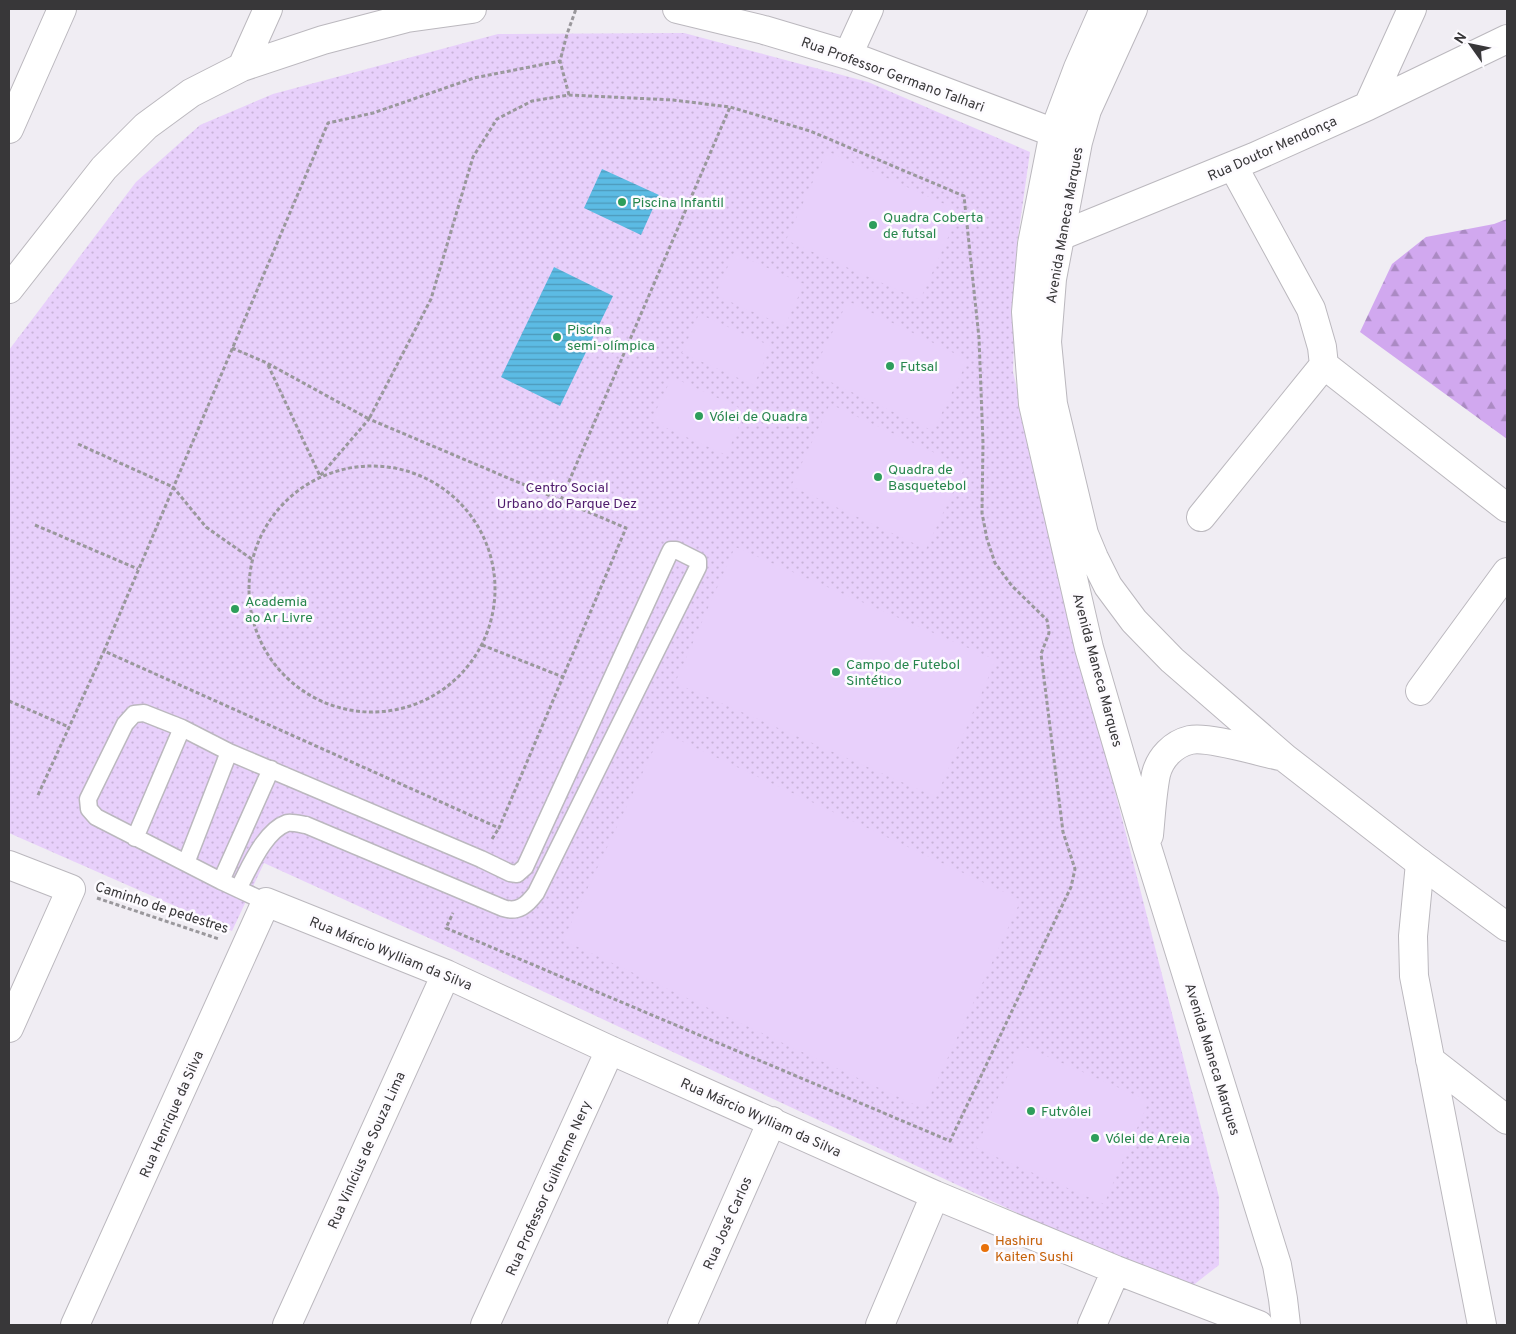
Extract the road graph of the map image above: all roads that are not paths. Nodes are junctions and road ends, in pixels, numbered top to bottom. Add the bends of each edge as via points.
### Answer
1 (62, 9) edge
2 (268, 9) edge
3 (472, 9) edge
4 (676, 9) edge
5 (869, 9) edge
6 (1104, 9) edge
7 (1133, 9) edge
8 (1412, 9) edge
9 (1507, 39) edge
10 (848, 55) junction
11 (242, 67) junction
12 (1368, 106) junction
13 (9, 129) edge
14 (1066, 137) junction
15 (1233, 166) junction
16 (1060, 236) junction
17 (1032, 244) junction
18 (9, 289) edge
19 (1324, 365) junction
20 (1507, 508) edge
21 (1201, 517) dead end
22 (1507, 572) edge
23 (1420, 691) dead end
24 (182, 728) junction
25 (229, 752) junction
26 (1285, 758) junction
27 (271, 769) junction
28 (135, 838) junction
29 (1147, 847) junction
30 (186, 863) junction
31 (1420, 863) junction
32 (9, 865) edge
33 (221, 882) junction
34 (238, 889) junction
35 (266, 902) junction
36 (1507, 927) edge
37 (446, 974) junction
38 (9, 1028) edge
39 (610, 1050) junction
40 (1430, 1060) junction
41 (1507, 1120) edge
42 (772, 1122) junction
43 (935, 1195) junction
44 (1116, 1270) junction
45 (75, 1325) edge
46 (287, 1325) edge
47 (485, 1325) edge
48 (682, 1325) edge
49 (880, 1325) edge
50 (1092, 1325) edge
51 (1259, 1325) edge
52 (1286, 1325) edge
53 (1482, 1325) edge

1 - 13 street
2 - 11 street
3 - 11 street via 398,20
4 - 10 street, Rua Professor Germano Talhari
5 - 10 street
6 - 14 street, Avenida Maneca Marques via 1065,99
7 - 14 street, Avenida Maneca Marques via 1088,110
8 - 12 street
9 - 12 street, Rua Doutor Mendonça
10 - 14 street, Rua Professor Germano Talhari
11 - 18 street via 190,93 146,126 104,168
12 - 15 street, Rua Doutor Mendonça
14 - 16 street, Avenida Maneca Marques
14 - 17 street, Avenida Maneca Marques
15 - 16 street, Rua Doutor Mendonça
15 - 19 street via 1311,309
16 - 17 street, Rua Doutor Mendonça
16 - 26 street, Avenida Maneca Marques via 1052,278 1047,342 1053,404 1084,534 1094,558 1108,586 1165,654
17 - 29 street, Avenida Maneca Marques via 1026,312 1033,404 1089,648
19 - 20 street
19 - 21 street
22 - 23 street
24 - 25 lane
24 - 28 lane
24 - 28 lane via 144,713 134,714 125,724 88,799 89,809 96,817
25 - 27 lane
25 - 30 lane
26 - 29 street via 1208,740 1179,744 1169,751 1156,774
26 - 31 street, Avenida Maneca Marques
27 - 33 lane
27 - 34 lane via 517,874 525,867 671,550 699,563 529,903 510,910 306,825 288,822 276,828 266,840
28 - 30 lane
29 - 52 street, Avenida Maneca Marques via 1277,1265
30 - 33 lane
31 - 36 street, Avenida Maneca Marques
31 - 40 street via 1414,928 1414,976
32 - 38 street via 71,889
33 - 34 lane
34 - 35 lane
35 - 37 street, Rua Márcio Wylliam da Silva
35 - 45 street, Rua Henrique da Silva
37 - 39 street, Rua Márcio Wylliam da Silva
37 - 46 street, Rua Vinícius de Souza Lima
39 - 42 street, Rua Márcio Wylliam da Silva
39 - 47 street, Rua Professor Guilherme Nery
40 - 41 street
40 - 53 street
42 - 43 street, Rua Márcio Wylliam da Silva
42 - 48 street, Rua José Carlos
43 - 44 street, Rua Márcio Wylliam da Silva
43 - 49 street
44 - 50 street
44 - 51 street, Rua Márcio Wylliam da Silva

